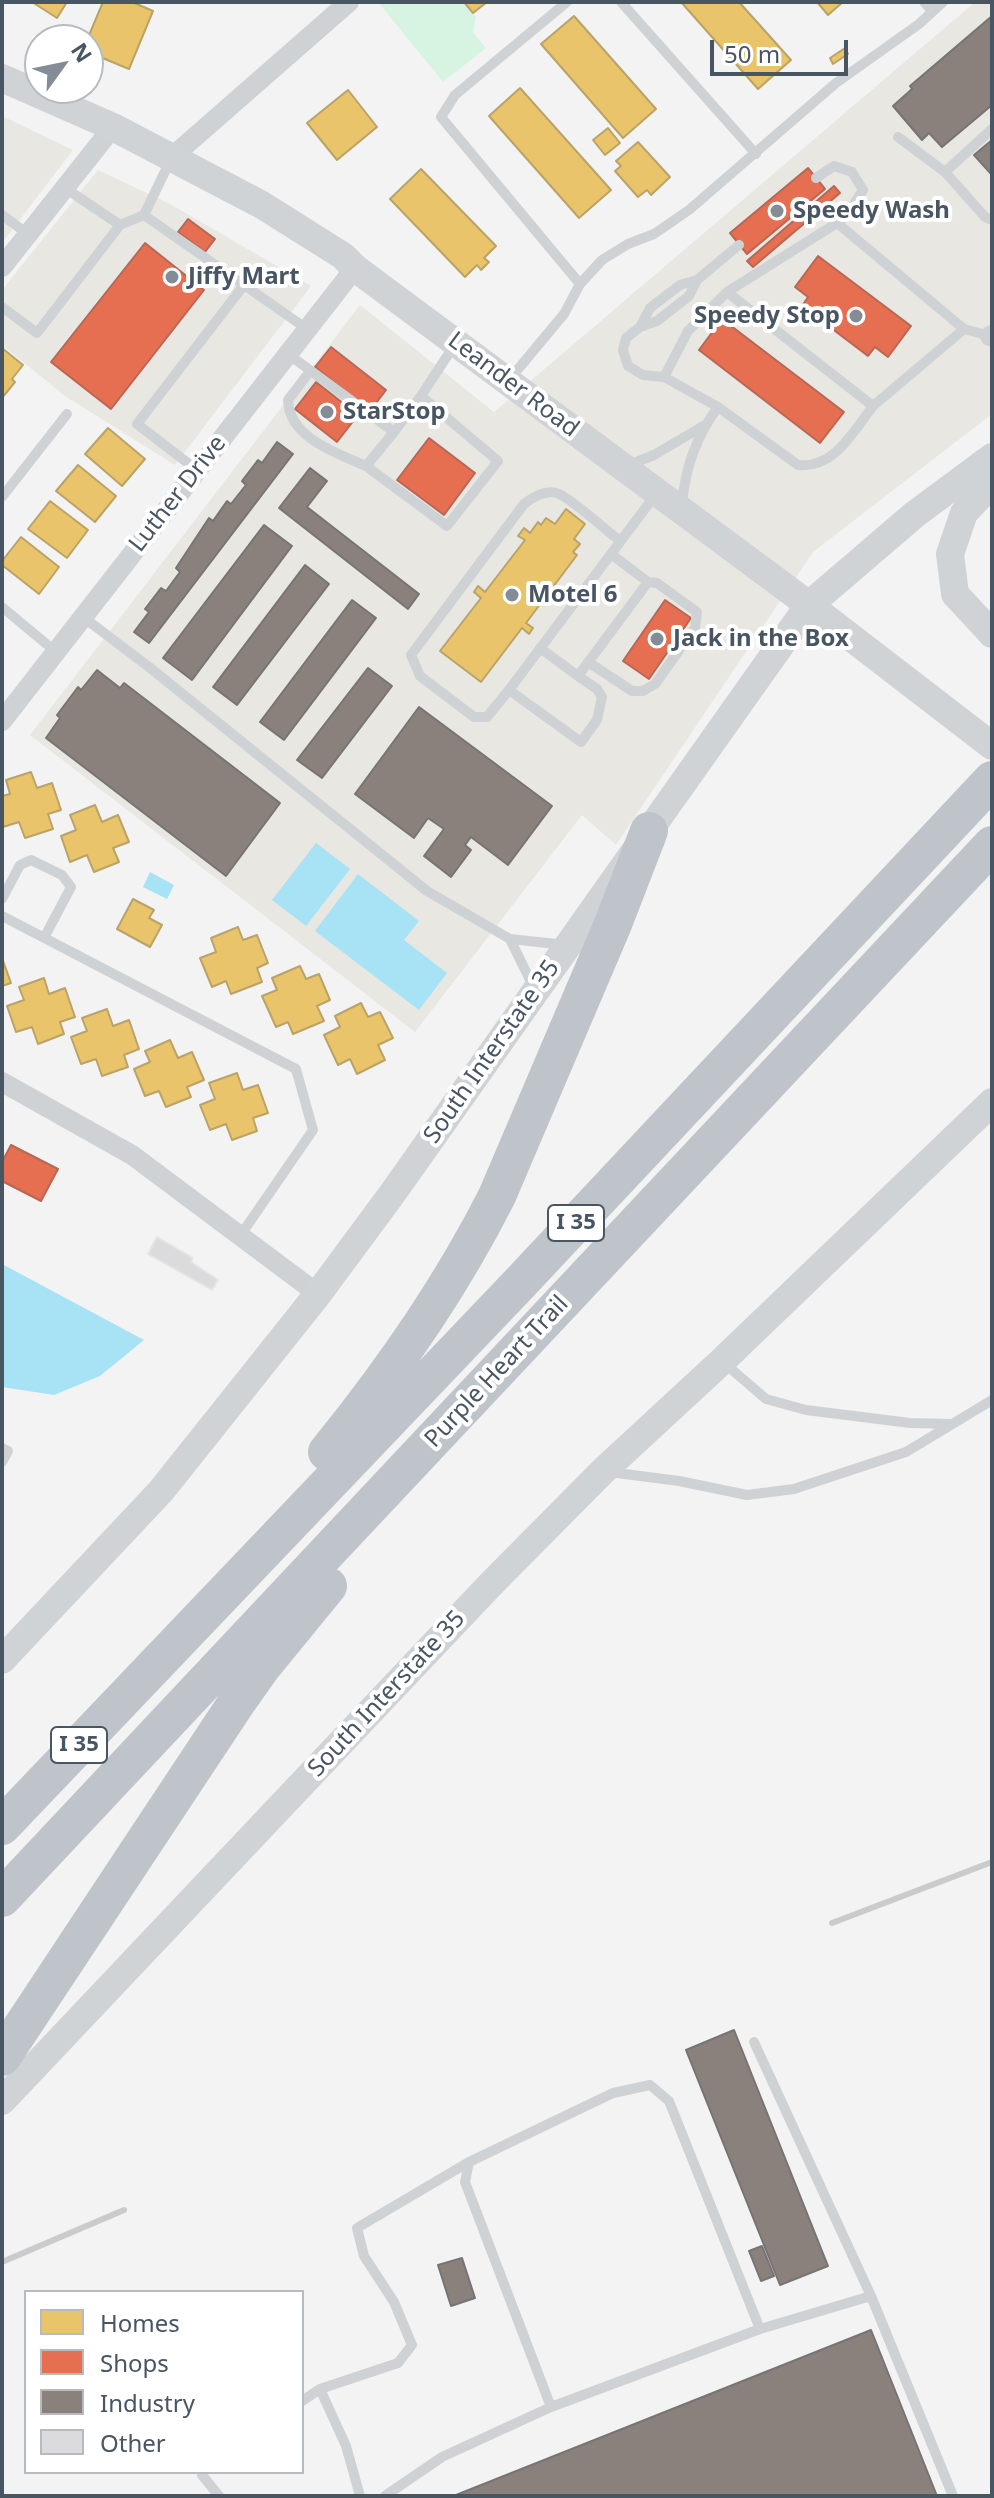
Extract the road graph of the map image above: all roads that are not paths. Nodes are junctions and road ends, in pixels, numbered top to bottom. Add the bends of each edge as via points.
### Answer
1 (349, 2) edge
2 (567, 2) edge
3 (621, 2) edge
4 (924, 2) edge
5 (943, 2) edge
6 (932, 11) junction
7 (2, 78) edge
8 (113, 127) junction
9 (992, 129) edge
10 (898, 137) dead end
11 (756, 154) junction
12 (172, 157) junction
13 (945, 172) junction
14 (816, 178) dead end
15 (65, 188) junction
16 (2, 215) edge
17 (144, 215) junction
18 (992, 220) edge
19 (837, 223) junction
20 (120, 225) junction
21 (28, 234) junction
22 (739, 245) dead end
23 (2, 267) edge
24 (355, 268) junction
25 (580, 284) junction
26 (244, 285) junction
27 (727, 292) junction
28 (2, 307) edge
29 (307, 329) junction
30 (964, 329) junction
31 (991, 336) edge
32 (456, 343) junction
33 (288, 354) junction
34 (310, 371) junction
35 (664, 377) junction
36 (508, 381) junction
37 (421, 396) junction
38 (873, 406) junction
39 (718, 407) junction
40 (67, 414) dead end
41 (705, 425) junction
42 (394, 432) junction
43 (992, 457) edge
44 (366, 466) junction
45 (624, 468) junction
46 (197, 470) junction
47 (992, 483) edge
48 (657, 492) junction
49 (2, 497) edge
50 (681, 510) junction
51 (620, 541) junction
52 (611, 554) junction
53 (648, 582) junction
54 (809, 605) junction
55 (2, 607) edge
56 (83, 617) junction
57 (991, 633) edge
58 (540, 648) junction
59 (56, 652) junction
60 (588, 662) junction
61 (578, 676) junction
62 (509, 690) junction
63 (2, 721) edge
64 (992, 749) edge
65 (992, 780) edge
66 (649, 831) junction
67 (992, 845) edge
68 (2, 899) edge
69 (2, 916) edge
70 (44, 938) junction
71 (510, 939) junction
72 (568, 945) junction
73 (817, 963) junction
74 (535, 990) junction
75 (2, 1082) edge
76 (755, 1097) junction
77 (992, 1102) edge
78 (240, 1236) junction
79 (318, 1294) junction
80 (722, 1361) junction
81 (992, 1400) edge
82 (953, 1424) junction
83 (2, 1448) edge
84 (2, 1462) edge
85 (603, 1471) junction
86 (2, 1660) edge
87 (155, 1663) junction
88 (2, 1826) edge
89 (2, 1898) edge
90 (754, 2042) dead end
91 (2, 2057) edge
92 (2, 2101) edge
93 (469, 2162) junction
94 (871, 2296) junction
95 (760, 2329) junction
96 (320, 2389) junction
97 (304, 2400) edge
98 (551, 2407) junction
99 (203, 2474) edge
100 (219, 2496) edge
101 (360, 2496) edge
102 (385, 2496) edge
103 (953, 2496) edge

1 - 12 street
2 - 25 lane via 455,95 441,117
3 - 11 lane
4 - 6 lane
5 - 6 lane
6 - 11 lane via 836,83
7 - 8 main road, Leander Road
8 - 12 main road, Leander Road
8 - 15 street
9 - 13 lane
10 - 13 lane
11 - 25 lane via 689,210 602,260
12 - 17 lane
12 - 24 main road, Leander Road via 262,205
13 - 18 lane
14 - 19 lane via 834,166 852,172 863,190
15 - 20 lane
15 - 21 street
16 - 21 lane
17 - 20 lane
17 - 26 lane
19 - 27 lane
19 - 30 lane
20 - 28 lane via 37,333
21 - 23 street
22 - 35 lane via 697,280 680,285 650,308 640,327 626,338 628,366 643,375
24 - 29 street, Luther Drive
24 - 32 main road, Leander Road
25 - 36 lane via 564,314
26 - 29 lane
26 - 46 lane via 137,424
27 - 35 lane via 688,331
27 - 38 lane
29 - 33 street, Luther Drive
30 - 31 lane
30 - 38 lane
32 - 36 main road, Leander Road
32 - 37 lane
33 - 34 lane
33 - 46 street, Luther Drive
34 - 42 lane
34 - 44 lane via 288,400 291,416 300,430
35 - 39 lane
36 - 45 main road, Leander Road
37 - 42 lane
37 - 44 lane via 498,461 447,526
38 - 39 lane via 831,458 812,467 798,465
39 - 41 lane
40 - 49 lane
41 - 45 lane
41 - 50 lane via 684,477
42 - 44 lane
43 - 54 main road, South Interstate 35
45 - 48 main road, Leander Road
46 - 56 street, Luther Drive
47 - 57 main road via 964,513 950,554 955,594
48 - 50 main road, Leander Road
48 - 51 lane
50 - 54 main road, Leander Road
51 - 52 lane
51 - 62 lane via 559,493 532,497 411,655 420,676 474,717 487,717
52 - 53 lane
52 - 58 lane
53 - 60 lane
53 - 60 lane via 697,612 695,628 655,684 632,691
54 - 64 main road, Leander Road
54 - 66 main road, South Interstate 35
55 - 59 lane
56 - 59 street, Luther Drive
56 - 71 lane via 427,891
58 - 61 lane
58 - 62 lane
59 - 63 street, Luther Drive
60 - 61 lane
61 - 62 lane via 597,689 603,705 581,742
64 - 73 highway via 946,798
65 - 73 highway, Purple Heart Trail / I 35
66 - 72 main road, South Interstate 35
66 - 87 highway via 497,1196 449,1285 390,1373 322,1458 176,1615
67 - 76 highway, Purple Heart Trail / I 35
68 - 70 lane via 20,865 31,860 62,875 71,887
69 - 70 lane
70 - 78 lane via 296,1069 313,1130
71 - 72 lane
71 - 74 lane
72 - 74 main road, South Interstate 35
73 - 87 highway, Purple Heart Trail / I 35
74 - 79 main road, South Interstate 35
75 - 78 street via 132,1155
76 - 89 highway, Purple Heart Trail / I 35
76 - 91 highway via 628,1260 334,1578 261,1668
77 - 80 main road, South Interstate 35
78 - 79 street
79 - 86 main road, South Interstate 35 via 161,1491
80 - 82 lane via 766,1399 806,1410
80 - 85 main road, South Interstate 35
81 - 82 lane
82 - 85 lane via 906,1452 794,1489 747,1495
83 - 84 lane via 8,1451
85 - 92 main road, South Interstate 35
87 - 88 highway, Purple Heart Trail / I 35
90 - 94 lane
93 - 95 lane via 613,2093 650,2085 669,2101
93 - 96 lane via 357,2228 364,2256 394,2302 412,2345 398,2363
93 - 98 lane via 465,2182
94 - 95 lane
94 - 103 lane
95 - 98 lane
96 - 97 lane
96 - 101 lane via 346,2446
98 - 102 lane via 442,2457
99 - 100 lane

